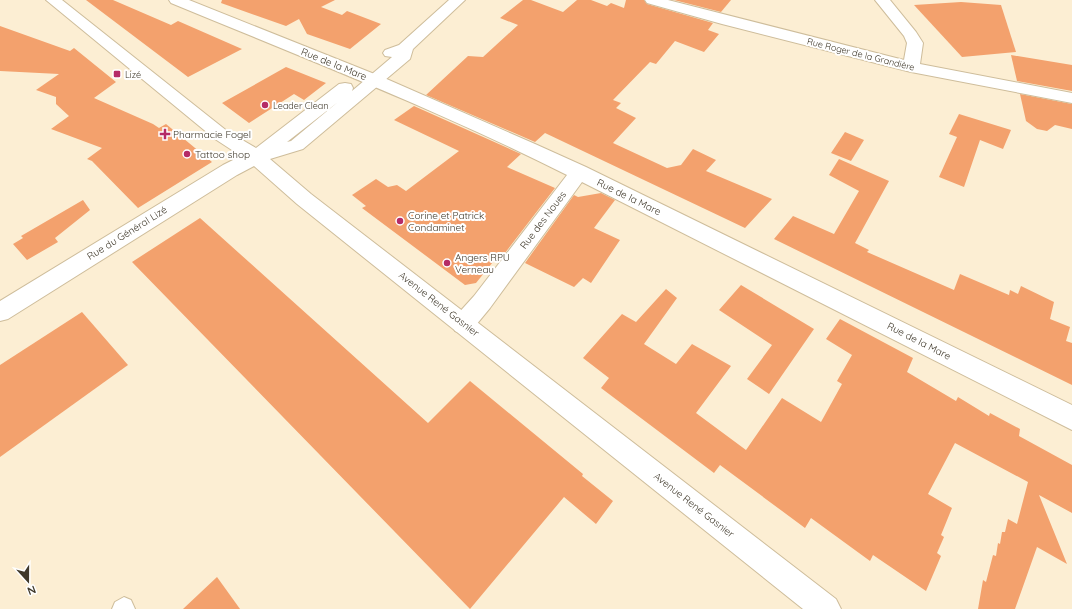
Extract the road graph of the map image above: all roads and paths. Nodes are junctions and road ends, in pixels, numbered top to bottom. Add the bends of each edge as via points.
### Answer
1 (52, 0) edge
2 (176, 0) edge
3 (458, 0) edge
4 (652, 0) edge
5 (882, 0) edge
6 (911, 67) junction
7 (368, 78) junction
8 (1072, 98) edge
9 (256, 157) junction
10 (579, 172) junction
11 (0, 312) edge
12 (463, 324) junction
13 (1072, 418) edge
14 (122, 609) edge
15 (125, 609) edge
16 (826, 609) edge

1 - 9 street, Avenue René Gasnier via 133,62 221,135
2 - 7 street, Rue de la Mare
3 - 7 street, Rue du Général Lizé via 405,48 404,56
4 - 6 street, Rue Roger de la Grandière
5 - 6 street via 915,43
6 - 8 street, Rue Roger de la Grandière
7 - 9 street, Rue du Général Lizé via 297,145
7 - 10 street, Rue de la Mare
9 - 11 street, Rue du Général Lizé via 230,170
9 - 12 street, Avenue René Gasnier via 297,194
10 - 12 street, Rue des Noues
10 - 13 street, Rue de la Mare
12 - 16 street, Avenue René Gasnier
14 - 15 lane

